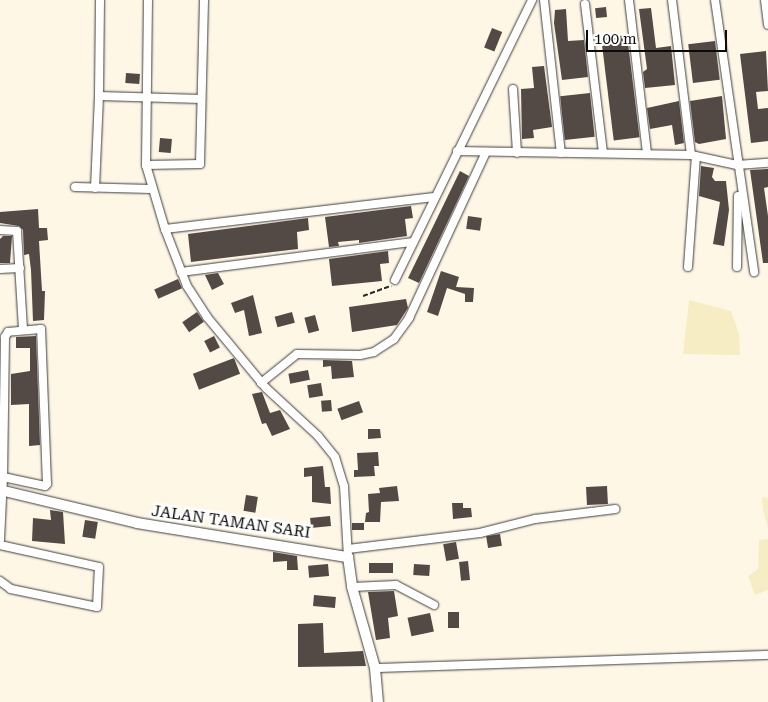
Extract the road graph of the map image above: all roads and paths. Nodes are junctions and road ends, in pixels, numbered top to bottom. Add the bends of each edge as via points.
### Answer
1 (100, 0) edge
2 (148, 0) edge
3 (204, 0) edge
4 (532, 0) edge
5 (544, 0) edge
6 (629, 0) edge
7 (672, 0) edge
8 (715, 0) edge
9 (765, 0) edge
10 (585, 4) dead end
11 (768, 25) edge
12 (513, 89) dead end
13 (99, 96) junction
14 (147, 97) junction
15 (201, 100) junction
16 (457, 151) junction
17 (486, 152) junction
18 (518, 152) junction
19 (561, 153) junction
20 (603, 153) junction
21 (647, 154) junction
22 (694, 156) junction
23 (768, 163) edge
24 (146, 165) junction
25 (737, 165) junction
26 (738, 176) junction
27 (75, 187) dead end
28 (95, 188) junction
29 (151, 189) junction
30 (434, 196) junction
31 (165, 229) junction
32 (0, 230) edge
33 (413, 242) junction
34 (688, 267) dead end
35 (737, 267) dead end
36 (20, 268) junction
37 (0, 269) edge
38 (181, 272) junction
39 (754, 272) dead end
40 (395, 280) joint
41 (363, 296) dead end
42 (24, 330) junction
43 (261, 383) junction
44 (2, 476) edge
45 (1, 490) edge
46 (616, 509) dead end
47 (0, 540) edge
48 (0, 545) edge
49 (348, 553) junction
50 (0, 580) edge
51 (352, 587) junction
52 (434, 605) dead end
53 (768, 655) edge
54 (375, 668) junction
55 (378, 702) edge

1 - 13 street
2 - 14 street
3 - 15 street
4 - 16 street
5 - 19 street
6 - 21 street
7 - 22 street
8 - 25 street
9 - 11 street
10 - 20 street
12 - 18 street
13 - 14 street
13 - 28 street
14 - 15 street
14 - 24 street
15 - 24 street via 200,164
16 - 17 street
16 - 30 street
17 - 18 street
17 - 43 street via 409,318 394,339 374,352 360,355 297,354
18 - 19 street
19 - 20 street
20 - 21 street
21 - 22 street
22 - 25 street
22 - 34 street
23 - 25 street
24 - 29 street
25 - 26 street
26 - 35 street
26 - 39 street
27 - 28 street
28 - 29 street
29 - 31 street
30 - 31 street
30 - 33 street
31 - 38 street
32 - 36 street via 17,231
33 - 38 street
33 - 40 street
36 - 37 street
36 - 42 street
38 - 43 street via 206,317
40 - 41 path via 389,289
42 - 44 street via 8,332 5,337
42 - 44 street via 40,329 44,333 48,482 45,486
43 - 49 street via 318,436 335,457 344,486
44 - 45 street
45 - 47 street
45 - 49 street, JALAN TAMAN SARI via 137,524
46 - 49 street via 535,519 480,533
48 - 50 street via 99,567 97,607 11,589
49 - 51 street
51 - 52 street via 396,585
51 - 54 street
53 - 54 street
54 - 55 street

